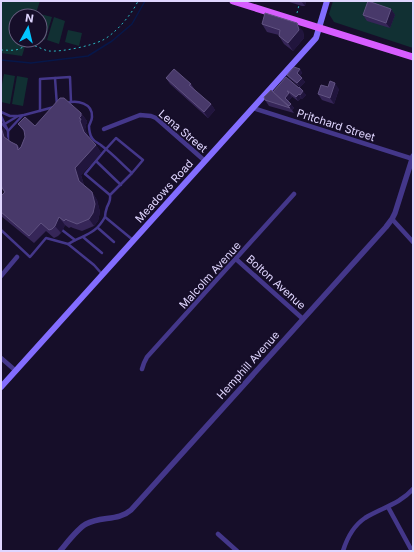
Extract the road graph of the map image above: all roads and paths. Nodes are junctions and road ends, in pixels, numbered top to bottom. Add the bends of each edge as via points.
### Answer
1 (138, 1) edge
2 (233, 1) edge
3 (327, 1) edge
4 (299, 5) dead end
5 (297, 13) dead end
6 (319, 28) junction
7 (1, 50) edge
8 (413, 57) edge
9 (55, 78) junction
10 (71, 102) junction
11 (57, 106) junction
12 (253, 108) junction
13 (40, 111) junction
14 (1, 112) edge
15 (24, 115) junction
16 (1, 116) edge
17 (18, 116) junction
18 (3, 124) edge
19 (104, 129) dead end
20 (8, 131) junction
21 (4, 145) edge
22 (106, 149) junction
23 (413, 158) edge
24 (96, 161) junction
25 (205, 161) junction
26 (132, 173) junction
27 (121, 185) junction
28 (294, 194) dead end
29 (110, 195) junction
30 (105, 217) junction
31 (392, 219) junction
32 (98, 228) junction
33 (1, 230) edge
34 (62, 230) dead end
35 (51, 234) edge
36 (83, 236) junction
37 (46, 238) junction
38 (75, 240) junction
39 (133, 240) junction
40 (114, 242) dead end
41 (413, 242) edge
42 (68, 244) junction
43 (102, 253) dead end
44 (16, 257) dead end
45 (236, 259) junction
46 (103, 274) junction
47 (1, 276) edge
48 (303, 319) junction
49 (1, 358) edge
50 (142, 370) dead end
51 (16, 371) junction
52 (1, 387) edge
53 (413, 489) edge
54 (388, 507) junction
55 (218, 534) dead end
56 (60, 551) edge
57 (237, 551) edge
58 (343, 551) edge
59 (412, 551) edge

1 - 7 path via 114,32 94,44 56,51 46,51 28,45 18,50
2 - 6 main road
3 - 6 main road, Meadows Road
4 - 5 path
6 - 8 main road
6 - 12 main road, Meadows Road via 316,38
9 - 10 lane via 70,78
9 - 11 lane
9 - 13 lane via 40,79
10 - 11 lane
10 - 22 lane via 82,102 91,111 89,127 92,138
11 - 13 lane
12 - 23 street, Pritchard Street
12 - 25 main road, Meadows Road
13 - 15 lane
14 - 17 lane
15 - 17 lane
15 - 20 lane
16 - 18 lane
17 - 18 lane
18 - 20 lane
19 - 25 street, Lena Street via 140,115 151,116
20 - 21 lane via 8,141
22 - 24 lane
22 - 26 lane
22 - 26 lane via 116,138 143,160
23 - 31 street, Hemphill Avenue
24 - 27 lane
24 - 29 lane via 85,174
25 - 39 main road, Meadows Road
26 - 27 lane
27 - 29 lane
28 - 45 street, Malcolm Avenue
29 - 30 lane
30 - 32 lane
30 - 39 lane
31 - 41 street
31 - 48 street, Hemphill Avenue
32 - 36 lane
32 - 40 lane
33 - 37 lane via 30,257
34 - 38 lane
35 - 37 lane
36 - 38 lane
36 - 43 lane
37 - 42 lane
38 - 42 lane
39 - 46 main road, Meadows Road
42 - 46 lane
44 - 47 street
45 - 48 street, Bolton Avenue
45 - 50 street, Malcolm Avenue via 147,357
46 - 51 main road, Meadows Road
48 - 56 street, Hemphill Avenue via 131,510 121,516 85,524
49 - 51 street
51 - 52 main road, Meadows Road
53 - 54 street
54 - 58 street via 358,524 348,537
54 - 59 street
55 - 57 street

